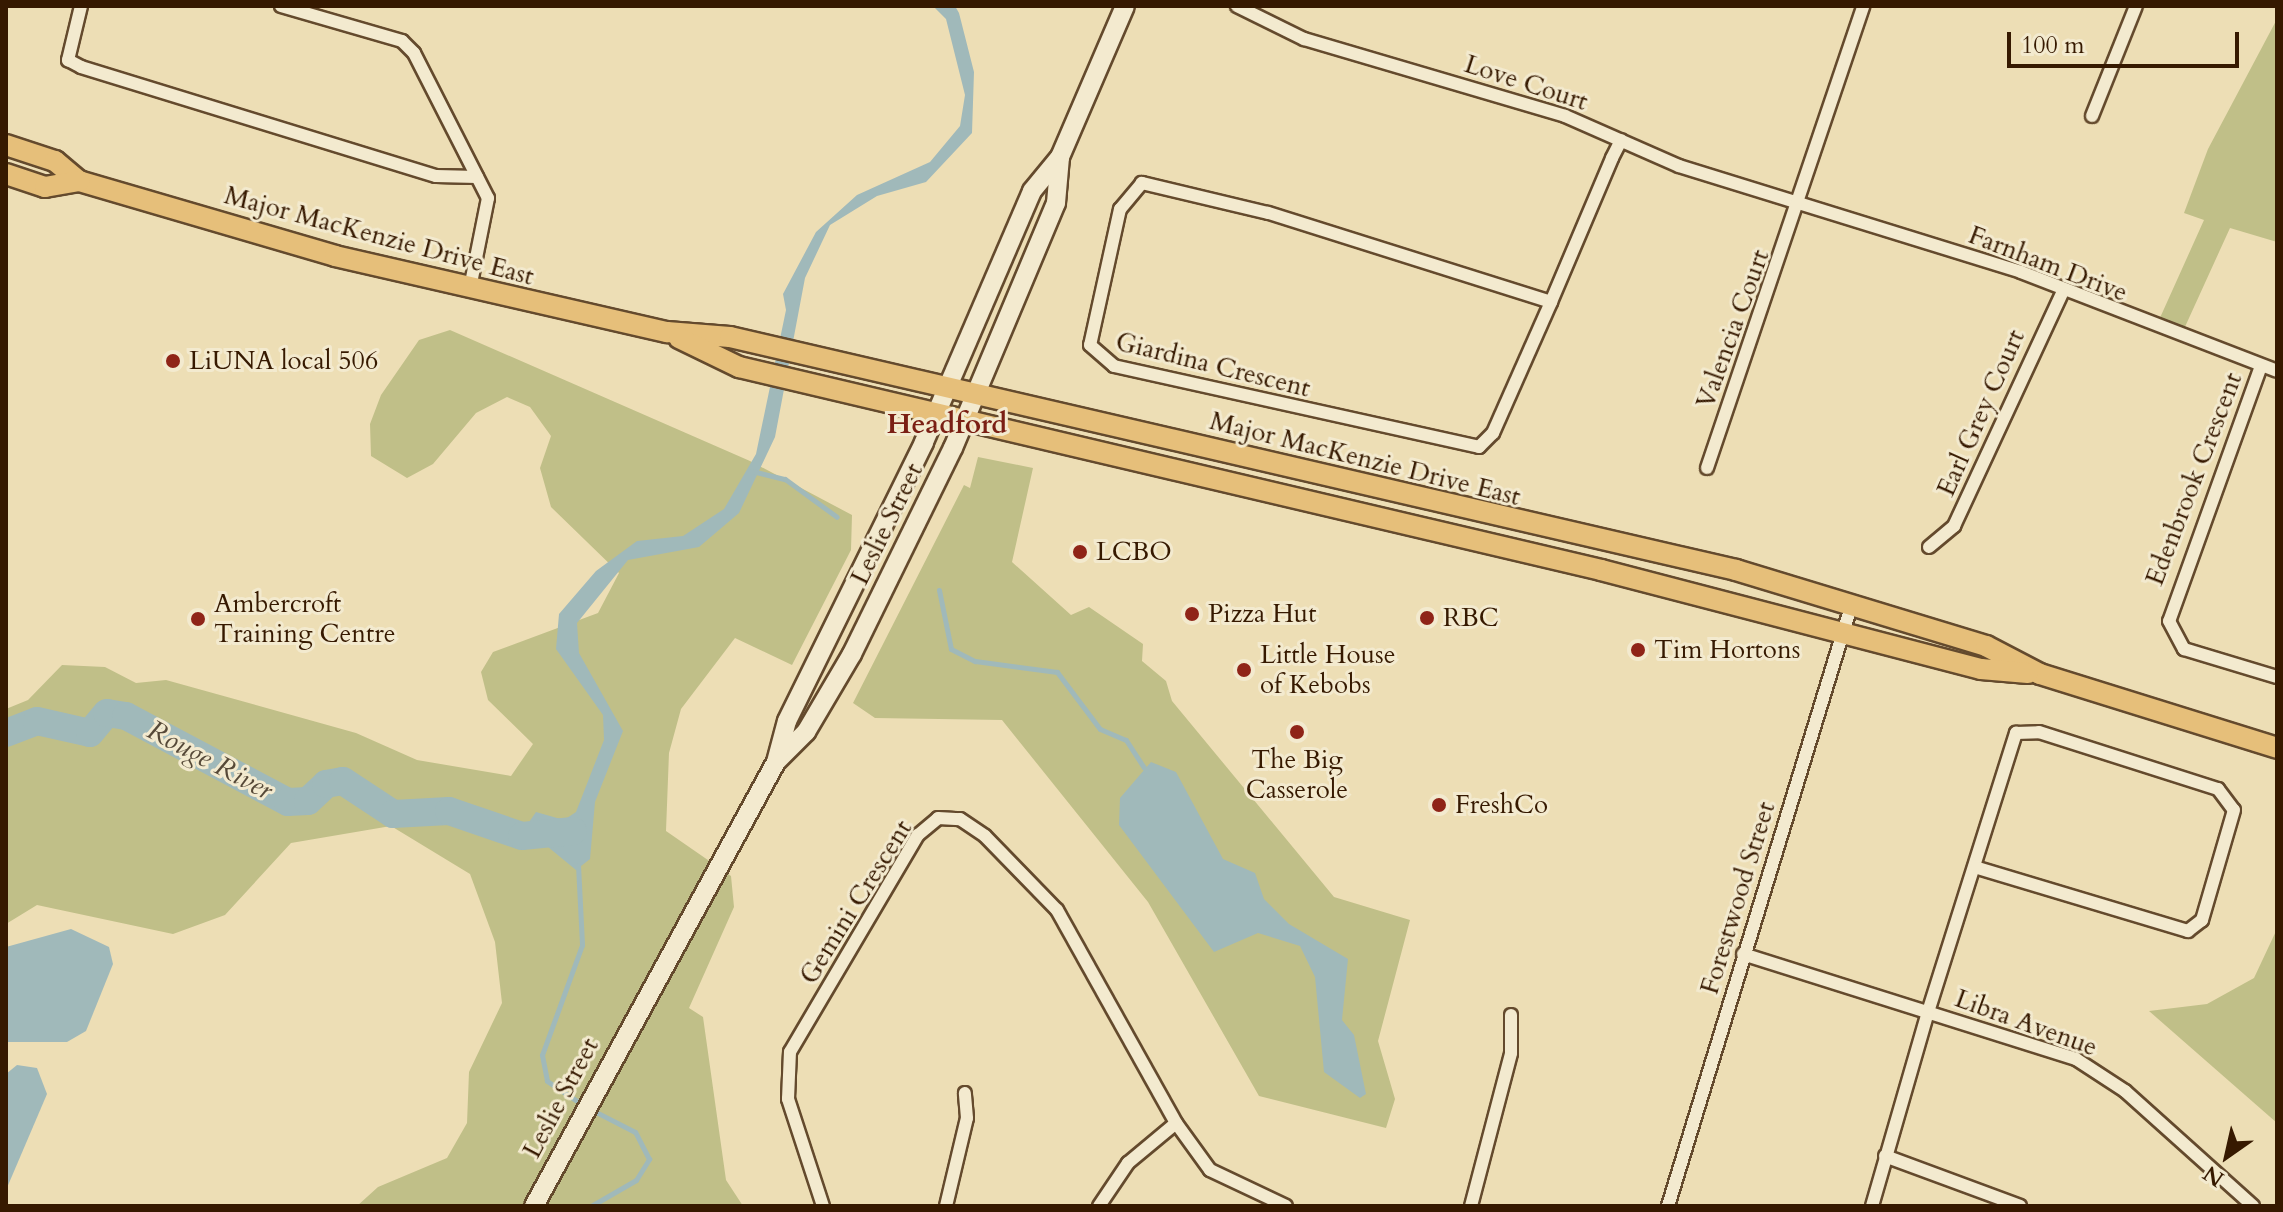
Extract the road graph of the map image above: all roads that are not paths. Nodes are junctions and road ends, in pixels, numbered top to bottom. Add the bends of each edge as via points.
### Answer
1 (81, 6) edge
2 (281, 6) edge
3 (1125, 6) edge
4 (1237, 6) edge
5 (1863, 6) edge
6 (2136, 6) edge
7 (2092, 116) dead end
8 (1621, 140) junction
9 (6, 145) edge
10 (1060, 157) junction
11 (6, 174) edge
12 (477, 177) junction
13 (79, 181) junction
14 (1801, 205) junction
15 (470, 288) junction
16 (2064, 289) junction
17 (1551, 302) junction
18 (667, 332) junction
19 (2261, 366) junction
20 (2277, 371) edge
21 (948, 386) junction
22 (976, 393) junction
23 (935, 415) junction
24 (966, 421) junction
25 (1707, 468) dead end
26 (1413, 497) junction
27 (1406, 526) junction
28 (1929, 547) dead end
29 (1852, 603) junction
30 (1842, 631) junction
31 (2040, 674) junction
32 (2277, 677) edge
33 (2277, 748) edge
34 (776, 762) junction
35 (1974, 867) junction
36 (1743, 954) junction
37 (1928, 1012) junction
38 (1511, 1015) dead end
39 (965, 1093) dead end
40 (1176, 1123) junction
41 (1885, 1156) junction
42 (2246, 1204) edge
43 (534, 1206) edge
44 (823, 1206) edge
45 (946, 1206) edge
46 (1099, 1206) edge
47 (1286, 1206) edge
48 (1471, 1206) edge
49 (1668, 1206) edge
50 (1872, 1206) edge
51 (2020, 1206) edge

1 - 12 street via 68,60 81,67 436,176
2 - 12 street via 402,41
3 - 10 main road, Leslie Street
4 - 8 street, Love Court via 1304,39 1565,116
5 - 14 street, Valencia Court
6 - 7 street
8 - 14 street, Love Court
8 - 17 street, Giardina Crescent
9 - 13 main road, Major MacKenzie Drive East via 55,161
10 - 21 main road, Leslie Street via 1032,191
10 - 22 main road, Leslie Street via 1056,203
11 - 13 main road, Major MacKenzie Drive East via 45,187
12 - 15 street via 489,211
13 - 15 main road, Major MacKenzie Drive East
14 - 16 street, Farnham Drive
14 - 25 street, Valencia Court
15 - 18 main road, Major MacKenzie Drive East
16 - 19 street, Farnham Drive
16 - 28 street, Earl Grey Court via 1954,526
17 - 17 street, Giardina Crescent via 1493,433 1471,450 1114,366 1090,345 1120,209 1142,183 1268,213
18 - 21 main road, Major MacKenzie Drive East via 730,337
18 - 23 main road, Major MacKenzie Drive East via 739,367
19 - 20 street, Farnham Drive
19 - 32 street, Edenbrook Crescent via 2169,621 2184,649
21 - 22 main road, Major MacKenzie Drive East
21 - 23 main road, Leslie Street
22 - 24 main road, Leslie Street
22 - 26 main road, Major MacKenzie Drive East
23 - 24 main road, Major MacKenzie Drive East
23 - 34 main road, Leslie Street via 787,721
24 - 27 main road, Major MacKenzie Drive East
24 - 34 main road, Leslie Street via 852,654 806,732
26 - 27 main road
26 - 29 main road, Major MacKenzie Drive East
27 - 30 main road, Major MacKenzie Drive East
29 - 30 street, Forestwood Street
29 - 31 main road, Major MacKenzie Drive East via 1986,646
30 - 31 main road, Major MacKenzie Drive East via 1981,669
30 - 36 street, Forestwood Street
31 - 33 main road, Major MacKenzie Drive East
34 - 43 main road, Leslie Street
35 - 35 street via 2188,931 2202,920 2234,810 2211,787 2039,732 2016,733
35 - 37 street
36 - 37 street, Libra Avenue
36 - 49 street, Forestwood Street
37 - 41 street
37 - 42 street, Libra Avenue via 2103,1074
38 - 48 street via 1511,1053
39 - 45 street via 967,1118
40 - 44 street, Gemini Crescent via 1057,910 985,836 960,819 938,818 918,835 790,1052 788,1099
40 - 46 street via 1128,1163
40 - 47 street, Gemini Crescent via 1210,1170
41 - 50 street
41 - 51 street

